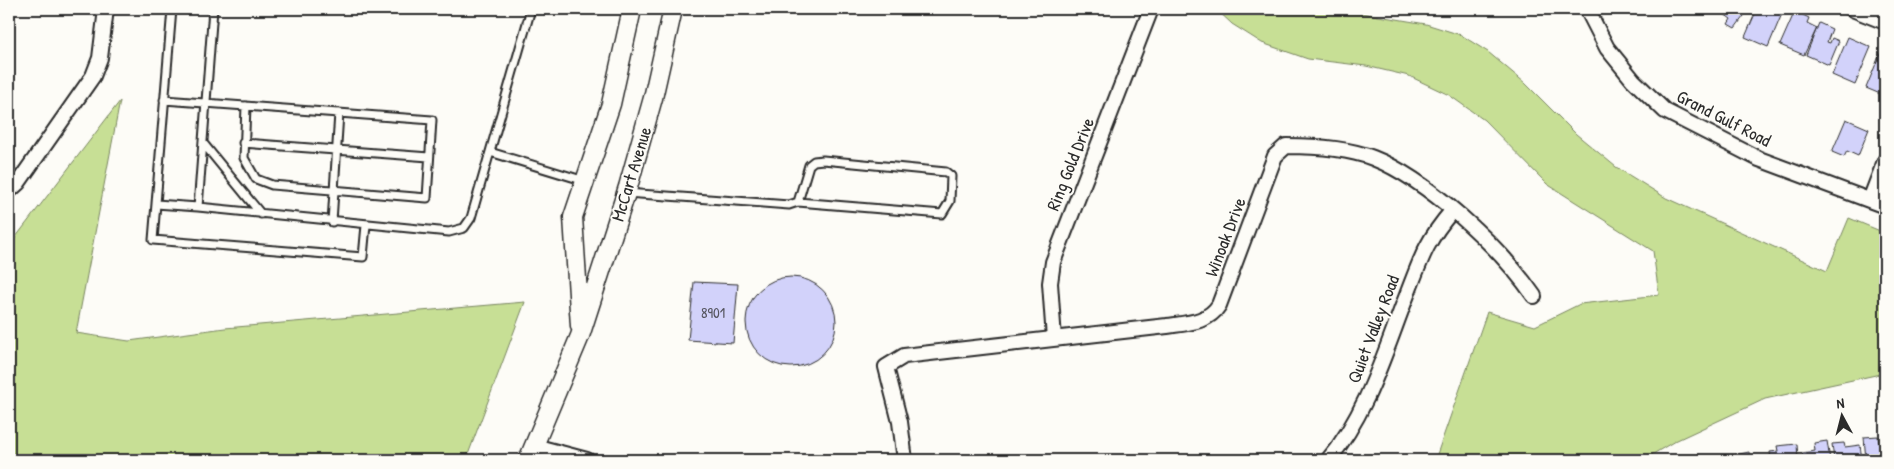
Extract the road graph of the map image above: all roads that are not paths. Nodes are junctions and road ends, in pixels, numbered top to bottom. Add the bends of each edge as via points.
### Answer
1 (106, 9) edge
2 (172, 9) edge
3 (531, 9) edge
4 (632, 9) edge
5 (673, 9) edge
6 (1151, 9) edge
7 (1587, 9) edge
8 (1852, 9) edge
9 (212, 10) edge
10 (1885, 22) edge
11 (164, 100) junction
12 (206, 102) junction
13 (246, 106) junction
14 (339, 113) junction
15 (203, 143) junction
16 (243, 144) junction
17 (337, 150) junction
18 (490, 152) junction
19 (429, 157) junction
20 (1885, 161) edge
21 (585, 181) junction
22 (334, 190) junction
23 (9, 191) edge
24 (626, 193) junction
25 (1870, 200) junction
26 (798, 202) junction
27 (156, 204) junction
28 (1885, 206) edge
29 (198, 208) junction
30 (1452, 211) junction
31 (261, 214) junction
32 (332, 222) junction
33 (366, 225) junction
34 (1534, 296) dead end
35 (580, 336) junction
36 (1054, 339) junction
37 (531, 453) edge
38 (587, 460) edge
39 (905, 460) edge
40 (1328, 460) edge

1 - 23 street via 100,58 93,76 18,183
2 - 11 lane
3 - 18 lane
4 - 21 street, McCart Avenue via 611,104
5 - 24 street, McCart Avenue via 653,98
6 - 36 street, Ring Gold Drive via 1053,262 1050,300
7 - 25 street, Grand Gulf Road via 1607,48 1633,80 1665,111 1759,159
8 - 10 street
9 - 12 lane
11 - 12 lane
11 - 27 lane
12 - 13 lane
12 - 15 lane
13 - 14 lane
13 - 16 lane
14 - 17 lane
14 - 19 lane via 432,120
15 - 29 lane
15 - 31 lane
16 - 17 lane
16 - 22 lane via 244,158 256,180 272,185
17 - 19 lane
17 - 22 lane
18 - 21 lane
18 - 33 lane via 471,218 464,228 449,232
19 - 22 lane via 427,198
20 - 25 street
21 - 35 street, McCart Avenue via 573,217
22 - 32 lane
24 - 26 lane via 777,206
24 - 35 street, McCart Avenue
25 - 28 street, Grand Gulf Road
26 - 26 lane via 809,165 814,161 946,172 951,176 950,201 942,214
27 - 29 lane
27 - 33 lane via 153,240 362,257
29 - 31 lane
30 - 34 street, Winoak Drive via 1509,263
30 - 36 street, Winoak Drive via 1416,181 1372,158 1341,151 1286,146 1275,156 1213,315 1167,326
30 - 40 street, Quiet Valley Road via 1434,232 1421,256 1367,396 1346,436
31 - 32 lane
32 - 33 lane
35 - 37 street, McCart Avenue
36 - 39 street, Winoak Drive via 904,356 886,367 900,422
37 - 38 street

